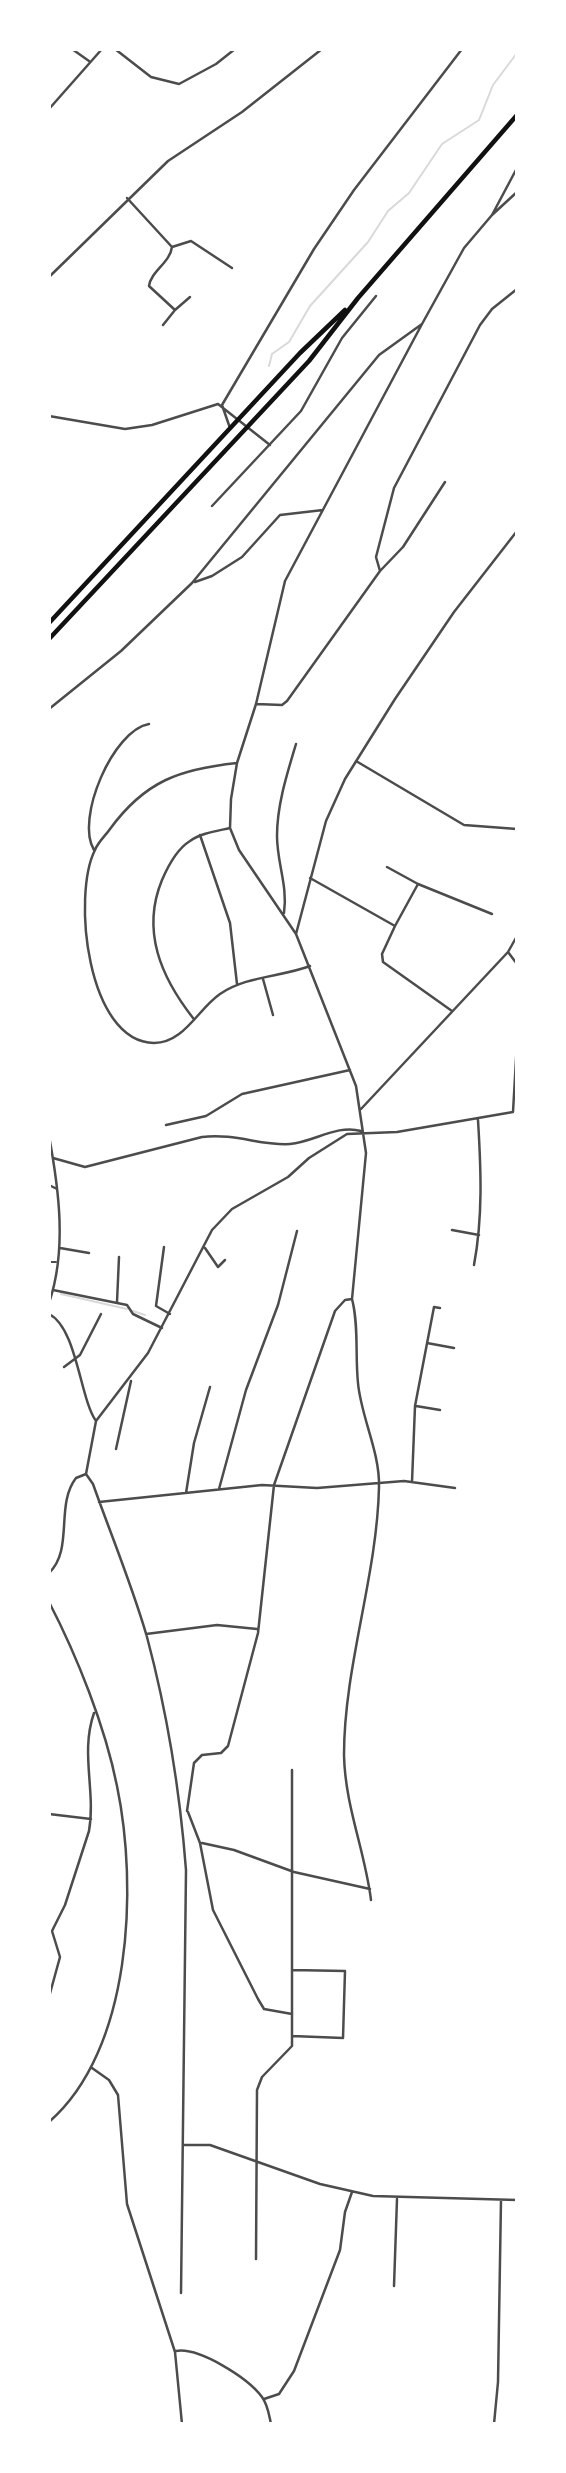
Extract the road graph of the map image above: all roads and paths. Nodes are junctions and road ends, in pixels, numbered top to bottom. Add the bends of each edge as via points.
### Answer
1 (72, 49) edge
2 (102, 49) edge
3 (115, 49) edge
4 (234, 49) edge
5 (322, 49) edge
6 (462, 49) edge
7 (90, 62) junction
8 (49, 109) edge
9 (517, 115) edge
10 (517, 168) edge
11 (517, 192) edge
12 (127, 198) junction
13 (492, 215) junction
14 (172, 247) junction
15 (232, 268) dead end
16 (49, 277) edge
17 (517, 289) edge
18 (376, 296) dead end
19 (191, 297) dead end
20 (358, 298) junction
21 (175, 310) junction
22 (422, 324) junction
23 (163, 325) dead end
24 (222, 405) junction
25 (49, 416) edge
26 (241, 420) junction
27 (249, 427) junction
28 (230, 431) junction
29 (270, 445) junction
30 (445, 482) dead end
31 (212, 506) dead end
32 (323, 510) junction
33 (517, 531) edge
34 (380, 571) junction
35 (192, 583) junction
36 (49, 623) edge
37 (49, 639) edge
38 (256, 704) junction
39 (49, 709) edge
40 (149, 724) dead end
41 (296, 744) dead end
42 (356, 761) junction
43 (237, 763) junction
44 (230, 828) junction
45 (517, 830) edge
46 (200, 835) junction
47 (94, 850) junction
48 (387, 867) dead end
49 (310, 878) junction
50 (418, 884) junction
51 (283, 914) junction
52 (492, 914) dead end
53 (395, 926) junction
54 (296, 934) junction
55 (517, 936) edge
56 (508, 952) junction
57 (517, 964) edge
58 (310, 966) junction
59 (264, 979) junction
60 (237, 984) junction
61 (452, 1011) junction
62 (274, 1015) dead end
63 (193, 1018) junction
64 (517, 1042) edge
65 (350, 1070) junction
66 (362, 1109) junction
67 (478, 1120) junction
68 (166, 1125) dead end
69 (364, 1132) junction
70 (49, 1136) edge
71 (53, 1158) junction
72 (49, 1185) edge
73 (57, 1189) junction
74 (452, 1230) dead end
75 (297, 1231) dead end
76 (479, 1235) junction
77 (164, 1247) dead end
78 (59, 1248) junction
79 (205, 1248) junction
80 (89, 1253) dead end
81 (119, 1257) dead end
82 (225, 1260) dead end
83 (49, 1262) edge
84 (57, 1262) junction
85 (474, 1265) dead end
86 (53, 1290) junction
87 (352, 1299) junction
88 (117, 1302) junction
89 (49, 1303) edge
90 (440, 1308) dead end
91 (49, 1314) edge
92 (101, 1314) dead end
93 (170, 1314) junction
94 (162, 1328) junction
95 (427, 1343) junction
96 (454, 1348) dead end
97 (75, 1357) junction
98 (64, 1367) dead end
99 (131, 1378) junction
100 (210, 1387) dead end
101 (118, 1393) junction
102 (125, 1398) junction
103 (415, 1406) junction
104 (440, 1410) dead end
105 (96, 1421) junction
106 (116, 1449) dead end
107 (86, 1474) junction
108 (412, 1482) junction
109 (379, 1483) junction
110 (274, 1485) junction
111 (454, 1488) dead end
112 (219, 1489) junction
113 (186, 1493) junction
114 (99, 1502) junction
115 (49, 1573) edge
116 (49, 1602) edge
117 (53, 1609) junction
118 (49, 1612) edge
119 (258, 1629) junction
120 (146, 1634) junction
121 (94, 1713) junction
122 (292, 1770) dead end
123 (181, 1811) junction
124 (187, 1811) junction
125 (49, 1814) edge
126 (91, 1819) junction
127 (200, 1843) junction
128 (294, 1872) junction
129 (370, 1889) junction
130 (371, 1900) dead end
131 (50, 1931) edge
132 (292, 1970) junction
133 (49, 1997) edge
134 (292, 2014) junction
135 (292, 2036) junction
136 (92, 2068) junction
137 (49, 2122) edge
138 (184, 2145) junction
139 (255, 2160) junction
140 (352, 2192) junction
141 (397, 2199) junction
142 (501, 2200) junction
143 (517, 2200) edge
144 (256, 2259) dead end
145 (394, 2286) dead end
146 (181, 2293) dead end
147 (175, 2352) junction
148 (264, 2399) junction
149 (182, 2424) edge
150 (271, 2424) edge
151 (494, 2424) edge

1 - 7 street
2 - 7 street
3 - 4 street via 151,77 179,84
5 - 12 street via 242,112 168,161
6 - 24 street via 327,229
7 - 8 street
9 - 20 main road
10 - 13 street
11 - 13 street
12 - 14 street
12 - 16 street
13 - 22 street via 449,272
14 - 15 street via 191,241
14 - 21 street via 148,284
17 - 34 street via 480,325 394,488 376,558
18 - 29 street via 342,338 305,405
19 - 21 street
20 - 26 main road via 300,353
20 - 27 main road
21 - 23 street
22 - 32 street
22 - 35 street via 379,355
24 - 25 street via 125,429
24 - 26 street
24 - 28 street
26 - 27 street
26 - 28 main road
27 - 29 street
27 - 37 main road
28 - 36 main road
29 - 31 street
30 - 34 street via 403,547
32 - 35 street via 280,515 242,557
32 - 38 street via 285,581
33 - 42 street via 454,612
34 - 38 street via 287,701
35 - 39 street via 121,651
38 - 43 street
40 - 47 street via 119,747 102,774 87,834
41 - 51 street via 277,835 285,887
42 - 45 street via 464,825
42 - 49 street via 334,800
43 - 44 street
43 - 47 street via 196,767 159,782 125,809
44 - 46 street
44 - 51 street via 252,872
46 - 60 street via 230,923
46 - 63 street via 184,845 165,873 153,919 164,976
47 - 63 street via 85,893 86,943 92,974 113,1016 127,1032 153,1042 177,1036
48 - 50 street
49 - 53 street
49 - 54 street
50 - 52 street
50 - 53 street
51 - 54 street
53 - 61 street via 383,962
54 - 58 street
55 - 56 street
56 - 57 street
56 - 61 street
58 - 59 street
58 - 65 street
59 - 60 street
59 - 62 street
60 - 63 street via 205,1004
61 - 66 street
64 - 67 street via 513,1112
65 - 66 street
65 - 68 street via 242,1094 205,1116
66 - 69 street
67 - 69 street
67 - 76 street
69 - 71 street via 350,1128 290,1144 235,1136 202,1137 85,1167
69 - 79 street via 334,1141 288,1177 232,1209 212,1230
69 - 87 street
70 - 71 street
71 - 73 street
72 - 73 street
73 - 78 street
74 - 76 street
75 - 112 street
76 - 85 street
77 - 93 street via 156,1306
78 - 80 street
78 - 84 street
79 - 82 street via 218,1267
79 - 93 street
81 - 88 street
83 - 84 street
84 - 86 street
86 - 88 street
86 - 89 street
87 - 109 street via 358,1385
87 - 110 street via 335,1311
88 - 94 street
90 - 95 street via 434,1307
91 - 97 street
92 - 97 street via 80,1356
93 - 94 street
94 - 99 street
95 - 96 street
95 - 103 street
97 - 98 street
97 - 105 street
99 - 101 street
99 - 102 street
100 - 113 street
101 - 102 street
101 - 105 street
102 - 106 street
103 - 104 street
103 - 108 street
105 - 107 street
107 - 114 street
107 - 115 street via 76,1478 70,1491 59,1560
108 - 109 street
108 - 111 street
109 - 110 street
109 - 129 street via 344,1753 351,1817
110 - 112 street
110 - 119 street
112 - 113 street
113 - 114 street
114 - 120 street
116 - 117 street
117 - 118 street
117 - 121 street
119 - 120 street via 217,1625
119 - 124 street via 228,1746 221,1753 202,1755 194,1763
120 - 123 street
121 - 126 street via 86,1759
121 - 136 street via 117,1784 125,1888 117,1997
122 - 128 street
123 - 124 street
123 - 138 street via 186,1870
124 - 127 street
125 - 126 street
126 - 131 street via 65,1905
127 - 128 street
127 - 134 street via 212,1910 258,1999 264,2009
128 - 129 street
128 - 132 street
129 - 130 street
131 - 133 street via 60,1957
132 - 134 street
132 - 135 street via 345,1972 343,2038
134 - 135 street
135 - 139 street via 292,2046 262,2077 257,2090
136 - 137 street
136 - 147 street via 109,2080 118,2095 127,2204
138 - 139 street via 210,2145
138 - 146 street
139 - 140 street
139 - 144 street
140 - 141 street
140 - 148 street via 340,2250 294,2371 279,2394
141 - 142 street via 461,2196
141 - 145 street
142 - 143 street
142 - 151 street
147 - 148 street via 196,2352 253,2387
147 - 149 street
148 - 150 street

